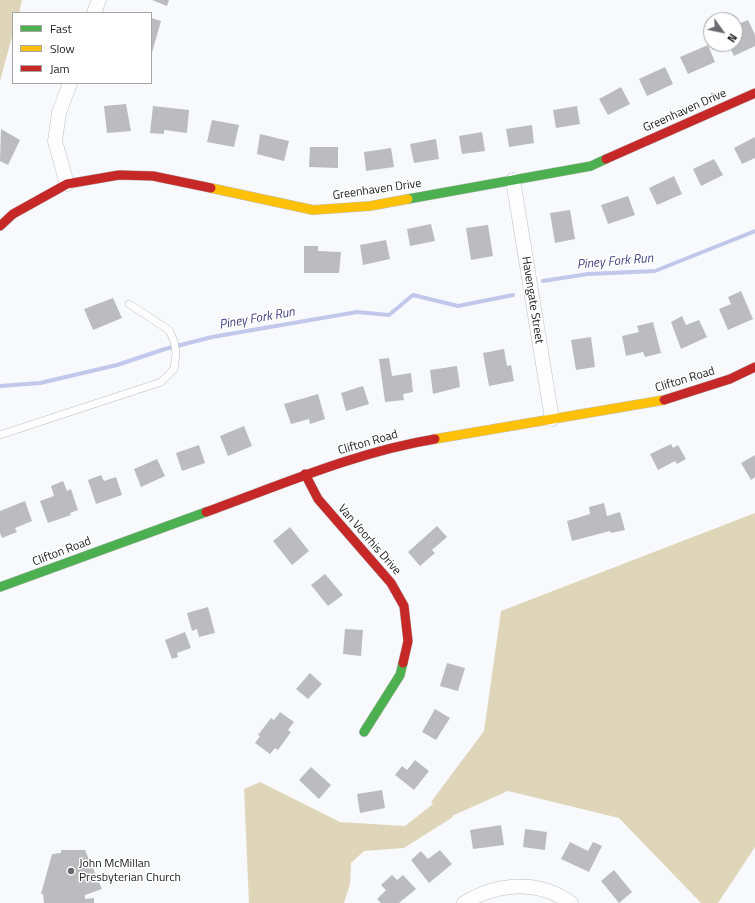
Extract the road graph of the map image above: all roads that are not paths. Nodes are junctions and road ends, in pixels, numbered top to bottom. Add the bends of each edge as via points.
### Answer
1 (99, 0) edge
2 (94, 12) edge
3 (70, 84) edge
4 (755, 92) edge
5 (513, 180) junction
6 (66, 184) junction
7 (0, 226) edge
8 (129, 304) dead end
9 (755, 367) edge
10 (552, 419) junction
11 (0, 435) edge
12 (306, 474) junction
13 (0, 587) edge
14 (364, 732) dead end
15 (464, 903) edge
16 (571, 903) edge

1 - 2 street
3 - 6 street via 59,113 55,141
4 - 5 street, Greenhaven Drive via 592,166
5 - 6 street, Greenhaven Drive via 370,206 313,210 153,176 119,175
5 - 10 street, Havengate Street
6 - 7 street, Greenhaven Drive via 13,214
8 - 11 lane via 169,330 176,353 174,369 161,382
9 - 10 street, Clifton Road via 673,398
10 - 12 street, Clifton Road via 384,449
12 - 13 street, Clifton Road
12 - 14 street, Van Voorhis Drive via 318,499 391,582 404,606 408,641 400,675
15 - 16 street via 490,890 518,886 544,890

